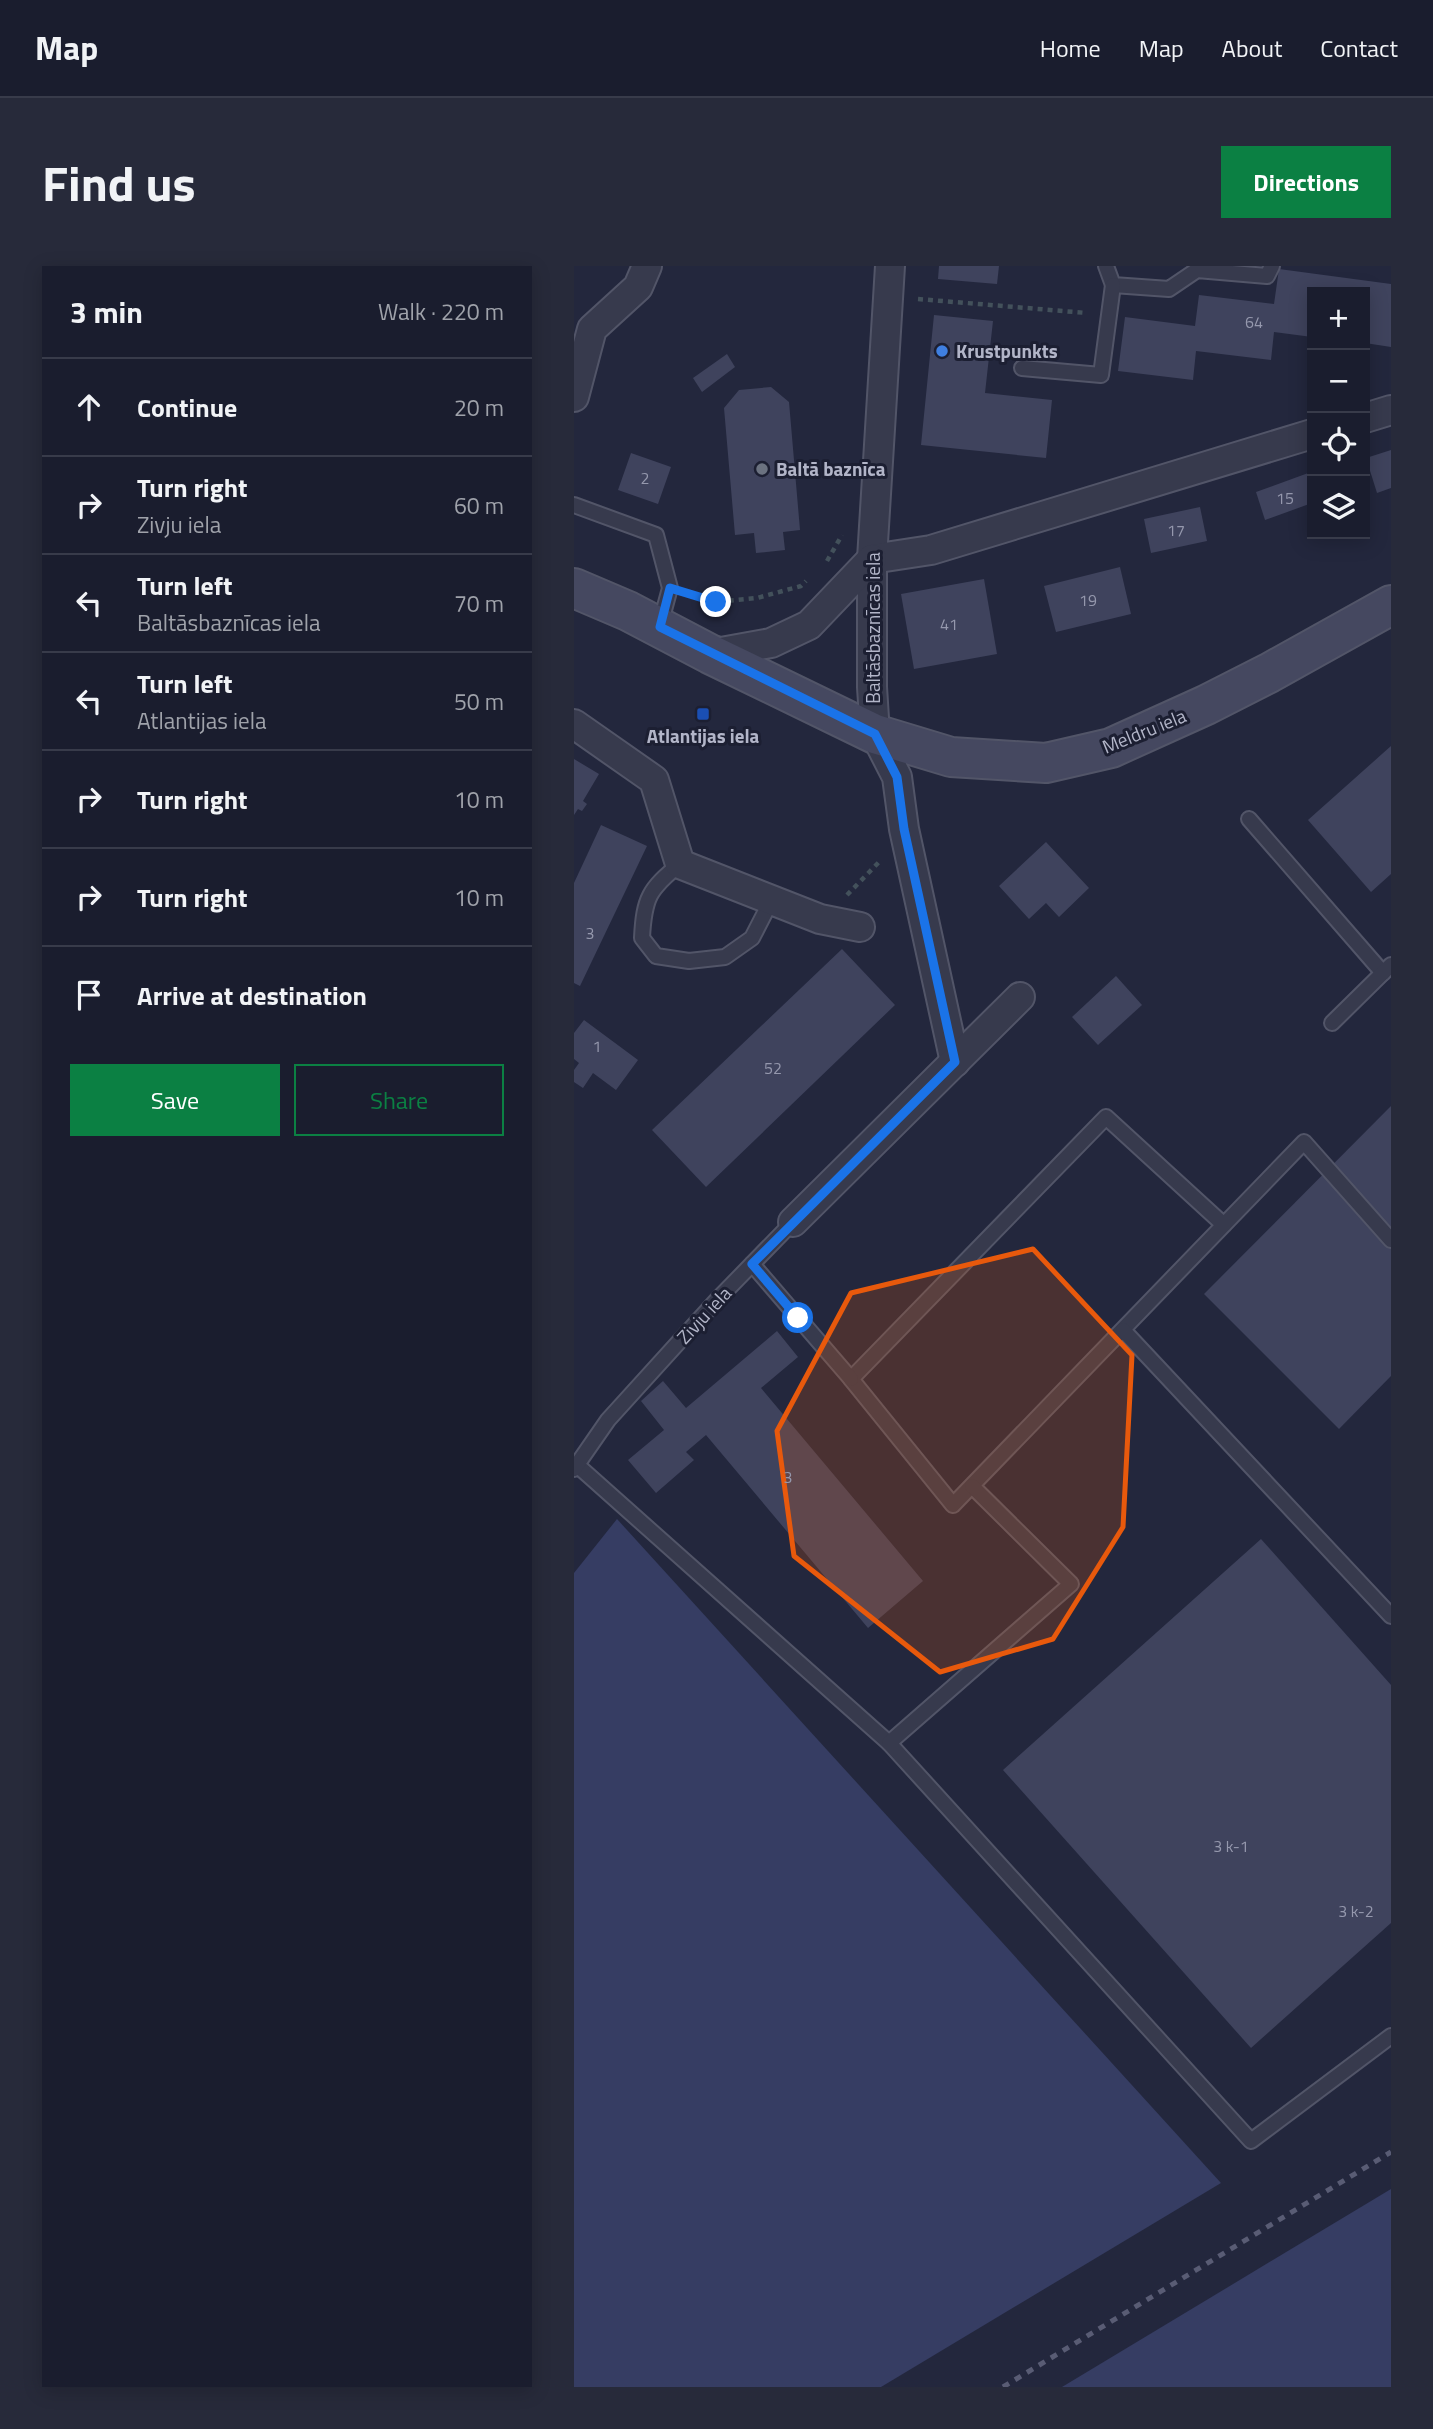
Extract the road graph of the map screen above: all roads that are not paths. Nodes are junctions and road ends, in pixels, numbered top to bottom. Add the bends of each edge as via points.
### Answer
1 (647, 266) edge
2 (890, 266) edge
3 (1106, 266) edge
4 (1272, 266) edge
5 (1113, 285) junction
6 (583, 326) edge
7 (1022, 368) dead end
8 (576, 384) edge
9 (1391, 410) edge
10 (1370, 416) edge
11 (1307, 436) edge
12 (574, 505) edge
13 (872, 559) junction
14 (576, 597) edge
15 (1391, 605) edge
16 (660, 627) junction
17 (710, 654) junction
18 (574, 724) edge
19 (875, 734) junction
20 (1249, 819) dead end
21 (680, 864) junction
22 (771, 901) junction
23 (860, 927) dead end
24 (1387, 969) edge
25 (1020, 997) dead end
26 (1332, 1023) dead end
27 (955, 1062) junction
28 (793, 1222) joint
29 (1224, 1225) junction
30 (1391, 1240) edge
31 (752, 1264) junction
32 (1123, 1329) junction
33 (851, 1379) junction
34 (576, 1467) edge
35 (972, 1486) junction
36 (1391, 1616) edge
37 (889, 1743) junction
38 (1391, 2036) edge

1 - 6 street via 638,287
2 - 13 street, Baltāsbaznīcas iela
3 - 5 lane
4 - 5 lane via 1267,276 1197,270 1169,289
5 - 7 lane via 1101,375
6 - 8 street
9 - 10 street
11 - 13 street via 931,550
12 - 16 lane via 656,535 670,588
13 - 17 street via 809,625 771,643
13 - 19 street, Baltāsbaznīcas iela
14 - 16 main road via 628,611
15 - 19 main road, Meldru iela via 1269,673 1111,748 1046,763 951,757
16 - 17 main road
17 - 19 main road
18 - 21 street via 654,780
19 - 27 street, Baltāsbaznīcas iela via 897,777 904,829
20 - 24 lane
21 - 22 street
21 - 22 lane via 657,883 643,911 642,938 656,956 689,961 725,957 752,938
22 - 23 street via 820,919
24 - 26 lane
25 - 27 street, Zivju iela
27 - 28 street, Zivju iela
28 - 31 lane, Zivju iela
29 - 30 lane via 1304,1142
29 - 32 lane
29 - 33 lane via 1106,1117
31 - 33 lane
31 - 34 lane, Zivju iela via 608,1420
32 - 35 lane
32 - 36 lane
33 - 35 lane via 953,1505
34 - 37 lane
35 - 37 lane via 1071,1584
37 - 38 lane via 1251,2141

